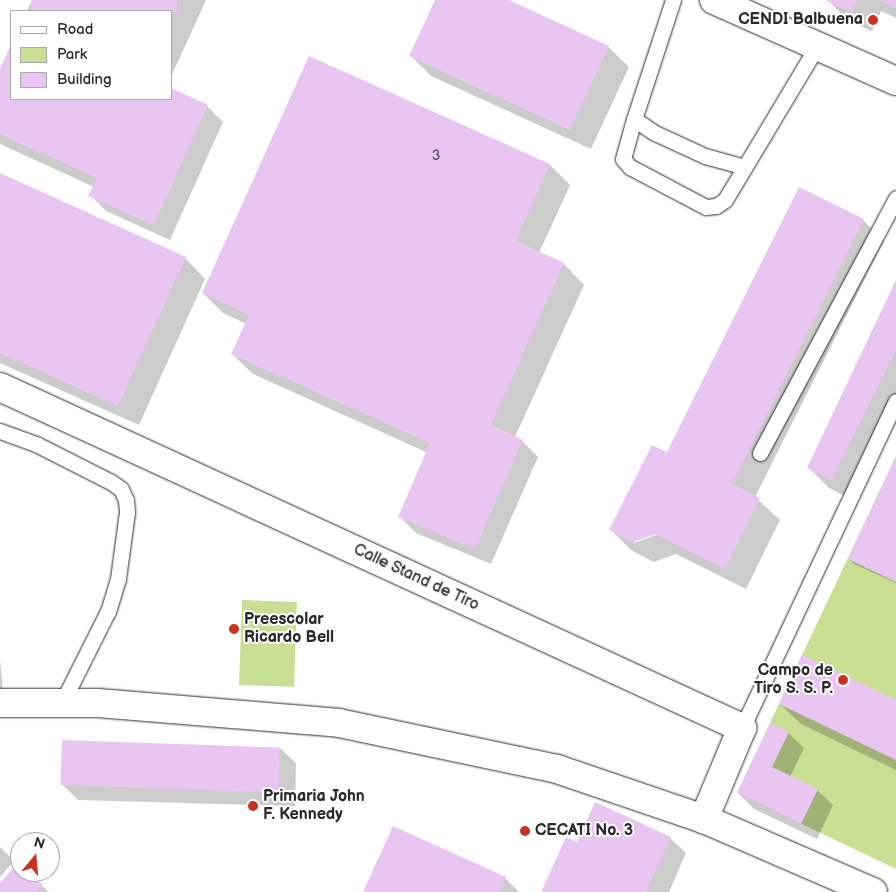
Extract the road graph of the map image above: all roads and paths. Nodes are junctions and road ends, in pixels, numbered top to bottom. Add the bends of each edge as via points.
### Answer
1 (673, 0) edge
2 (714, 0) edge
3 (817, 46) junction
4 (896, 82) edge
5 (634, 119) junction
6 (746, 167) junction
7 (896, 198) edge
8 (0, 387) edge
9 (896, 401) edge
10 (0, 431) edge
11 (760, 454) dead end
12 (62, 703) junction
13 (0, 704) edge
14 (742, 728) junction
15 (704, 819) junction
16 (873, 892) edge

1 - 5 lane
2 - 3 street
3 - 4 street
3 - 6 lane
5 - 6 lane via 655,133 705,156
5 - 6 lane via 623,159 630,167 706,207 716,206 725,200
7 - 11 lane
8 - 14 street, Calle Stand de Tiro
9 - 14 lane
10 - 12 lane via 36,444 111,482 121,490 126,500 118,579 108,611
12 - 13 street
12 - 15 street via 98,703 339,724 557,769
14 - 15 street
15 - 16 street

